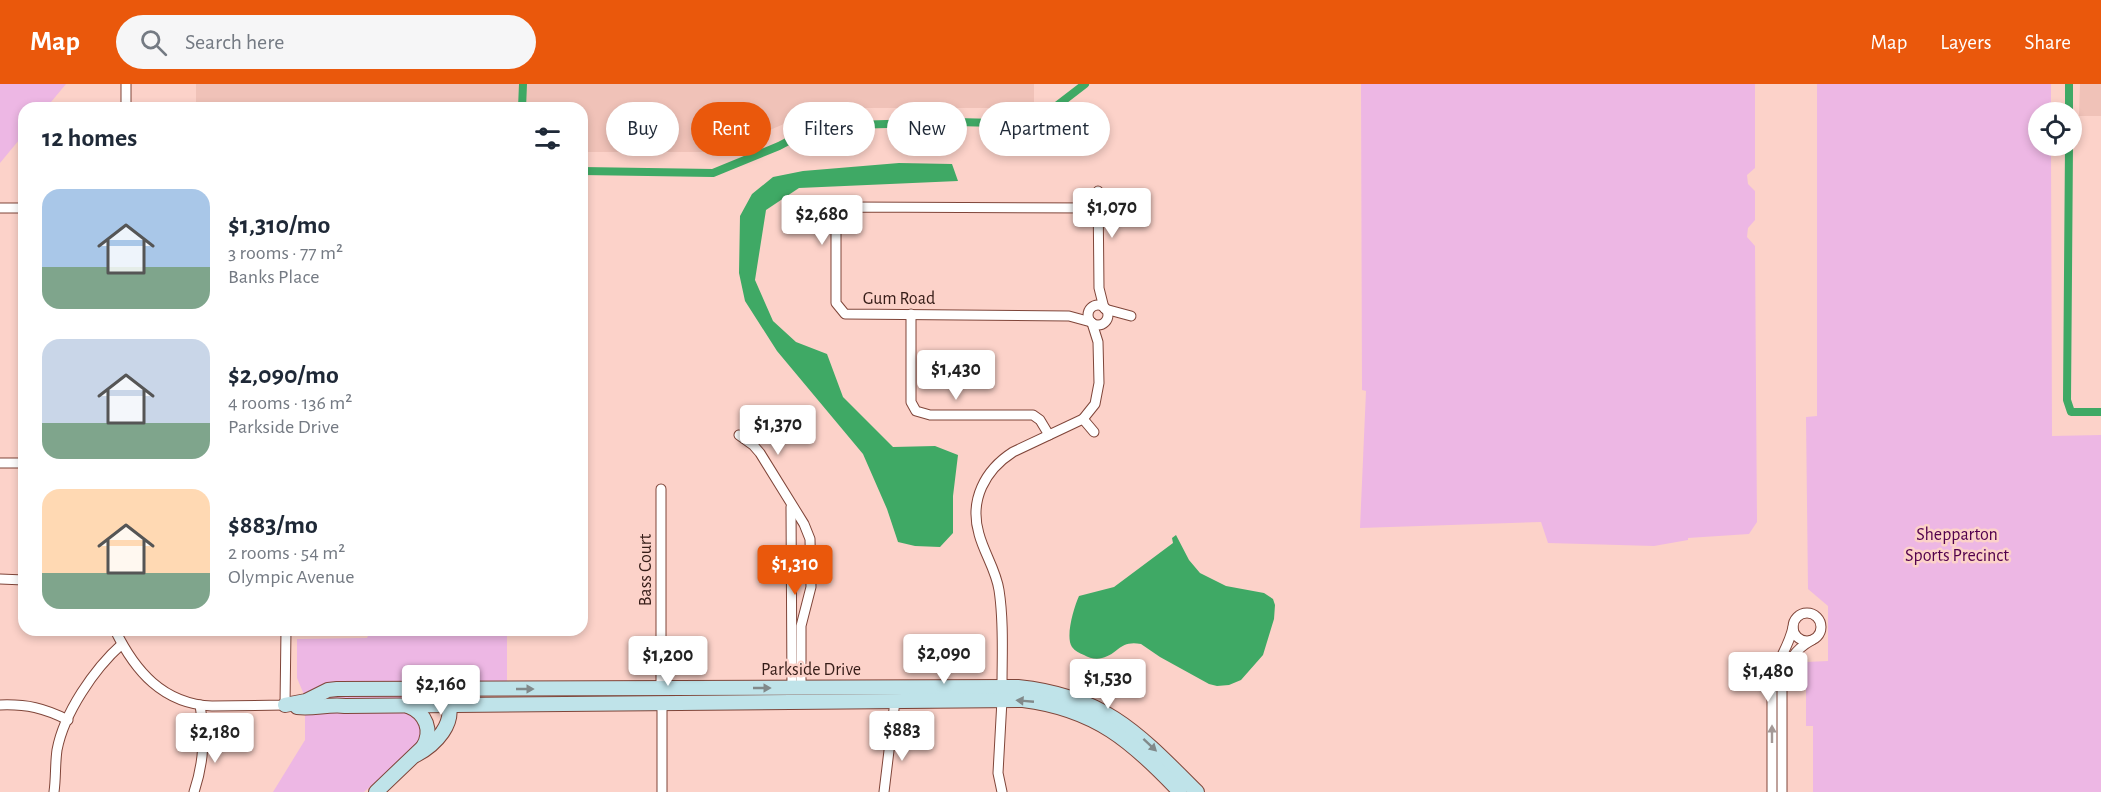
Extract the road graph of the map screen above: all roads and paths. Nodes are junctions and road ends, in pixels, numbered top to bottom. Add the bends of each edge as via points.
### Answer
1 (126, 84) edge
2 (126, 102) edge
3 (1098, 191) dead end
4 (18, 207) edge
5 (0, 208) edge
6 (1098, 208) junction
7 (1099, 288) junction
8 (1091, 309) junction
9 (1105, 309) junction
10 (910, 314) junction
11 (1069, 316) junction
12 (1091, 322) junction
13 (1106, 322) junction
14 (1098, 342) junction
15 (1083, 418) junction
16 (1094, 432) dead end
17 (739, 435) dead end
18 (1049, 435) junction
19 (0, 463) edge
20 (18, 463) edge
21 (661, 489) dead end
22 (790, 502) junction
23 (0, 579) edge
24 (18, 580) edge
25 (792, 607) junction
26 (805, 608) junction
27 (1793, 627) junction
28 (797, 632) junction
29 (118, 636) edge
30 (286, 636) edge
31 (1812, 640) junction
32 (124, 649) junction
33 (797, 687) junction
34 (890, 687) junction
35 (661, 688) junction
36 (364, 689) junction
37 (463, 689) junction
38 (1002, 693) junction
39 (891, 701) junction
40 (797, 702) junction
41 (446, 703) junction
42 (662, 703) junction
43 (0, 705) edge
44 (200, 705) junction
45 (285, 705) junction
46 (212, 706) junction
47 (406, 706) junction
48 (68, 720) junction
49 (204, 730) junction
50 (419, 751) junction
51 (54, 792) edge
52 (194, 792) edge
53 (376, 792) edge
54 (662, 792) edge
55 (884, 792) edge
56 (1002, 792) edge
57 (1180, 792) edge
58 (1197, 792) edge
59 (1772, 792) edge
60 (1782, 792) edge

1 - 2 street
3 - 6 street
4 - 5 street
6 - 7 street
6 - 10 street, Gum Road via 843,208 836,218 836,303 851,315
7 - 8 street
7 - 9 street
8 - 9 street
8 - 11 street, Gum Road
8 - 12 street
9 - 13 street
9 - 13 street via 1131,316
10 - 11 street, Gum Road
10 - 18 street via 911,402 916,411 930,415 1033,415
11 - 12 street, Gum Road
12 - 13 street
12 - 14 street
13 - 14 street
14 - 15 street via 1098,395
15 - 16 street
15 - 18 street
17 - 22 street via 758,449
18 - 38 street via 1002,458 983,481 978,497 978,533 1002,606
19 - 20 street
21 - 35 street, Bass Court
22 - 25 street
22 - 26 street via 810,539 811,587
23 - 24 street
25 - 26 street
25 - 28 street
26 - 28 street
27 - 31 street via 1799,639
27 - 31 street via 1800,616 1815,616 1821,628
59 -> 27 street via 1772,681
28 - 33 street
29 - 32 street, Parkside Drive
30 - 45 street
31 - 60 street via 1795,652 1782,682
32 - 44 street, Parkside Drive via 155,685
32 - 48 street via 95,673
33 - 34 street, Parkside Drive
35 -> 33 street, Parkside Drive
33 - 40 street
34 - 38 street, Parkside Drive
34 - 39 street
37 -> 35 street, Parkside Drive
35 - 42 street
36 - 37 street, Parkside Drive
36 - 41 street via 399,695 436,695
36 - 45 street, Parkside Drive via 330,690
37 - 41 street via 453,692
38 - 39 street, Parkside Drive
38 - 56 street via 998,773
57 -> 38 street, Parkside Drive via 1131,744 1102,724 1065,709
38 -> 58 street, Parkside Drive via 1049,691 1106,713 1136,732
39 - 40 street, Parkside Drive
39 - 55 street
40 - 42 street, Parkside Drive
41 - 42 street, Parkside Drive
41 - 47 street, Parkside Drive
41 - 50 street via 447,721 442,734 431,746
42 - 54 street
43 - 48 street via 46,709
44 - 46 street, Parkside Drive
44 - 49 street
45 - 46 street, Parkside Drive
45 - 47 street, Parkside Drive
46 - 49 street
47 - 50 street via 417,710 426,721 428,737
48 - 51 street via 58,749
49 - 52 street via 201,769
50 - 53 street

